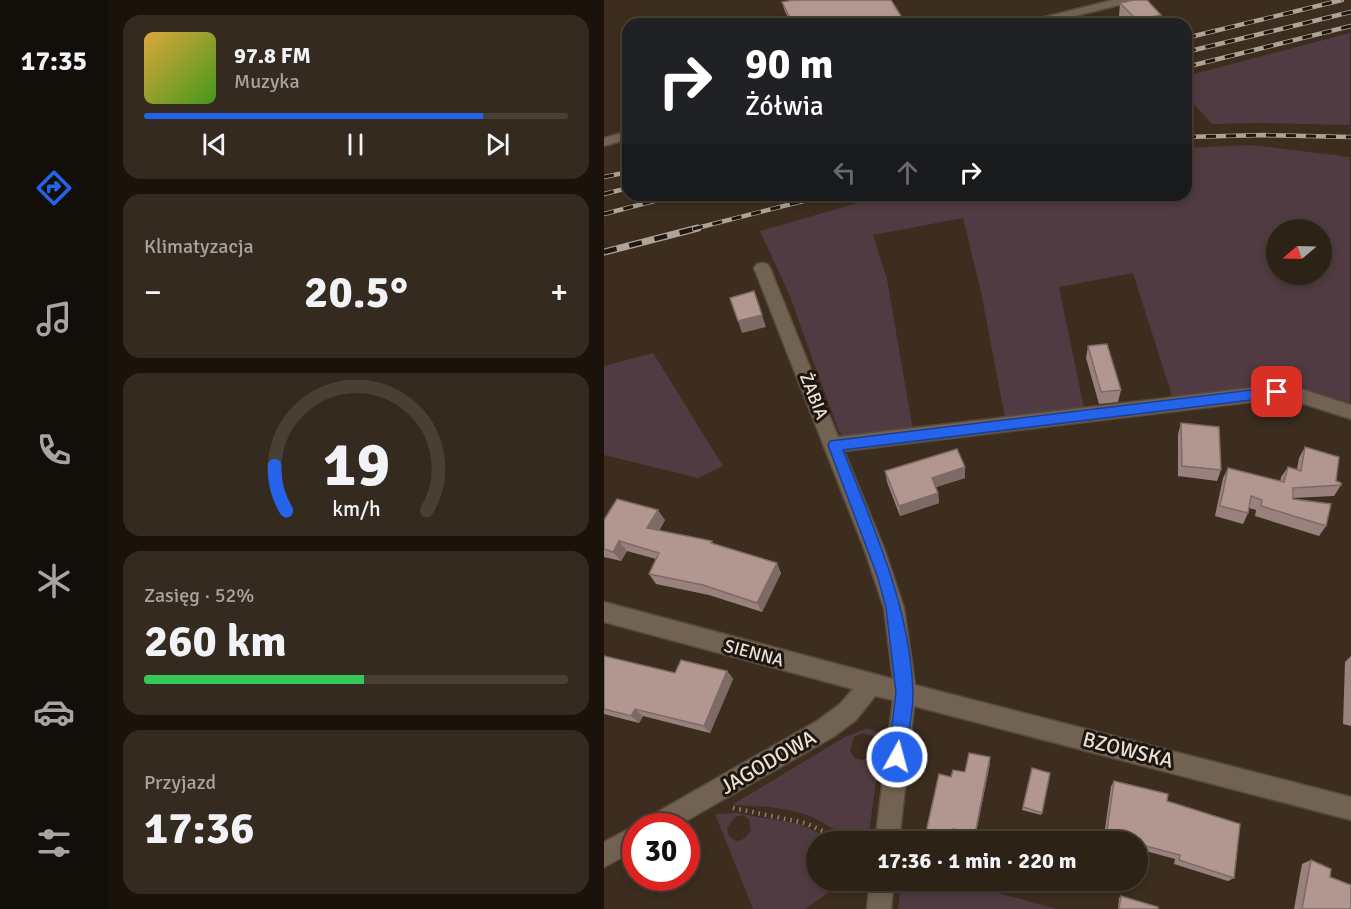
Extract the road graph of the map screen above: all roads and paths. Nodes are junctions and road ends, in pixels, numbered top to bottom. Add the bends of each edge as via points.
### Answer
1 (1127, 0) edge
2 (1054, 18) edge
3 (622, 137) edge
4 (604, 142) edge
5 (762, 268) dead end
6 (1351, 412) edge
7 (834, 445) junction
8 (604, 612) edge
9 (871, 684) junction
10 (905, 693) junction
11 (730, 808) dead end
12 (1351, 809) edge
13 (678, 813) edge
14 (825, 831) edge
15 (888, 831) edge
16 (622, 845) edge
17 (604, 855) edge
18 (881, 891) edge
19 (879, 909) edge

1 - 2 street
3 - 4 street
5 - 7 street, ŻABIA
6 - 7 street via 1277,392
7 - 10 street, ŻABIA via 886,578 894,608
8 - 9 street, SIENNA
9 - 10 street, SIENNA
9 - 13 street, JAGODOWA via 848,712 825,729
10 - 12 street, BZOWSKA
10 - 15 street, ŻABIA
11 - 14 path via 785,816
16 - 17 street
18 - 19 street

